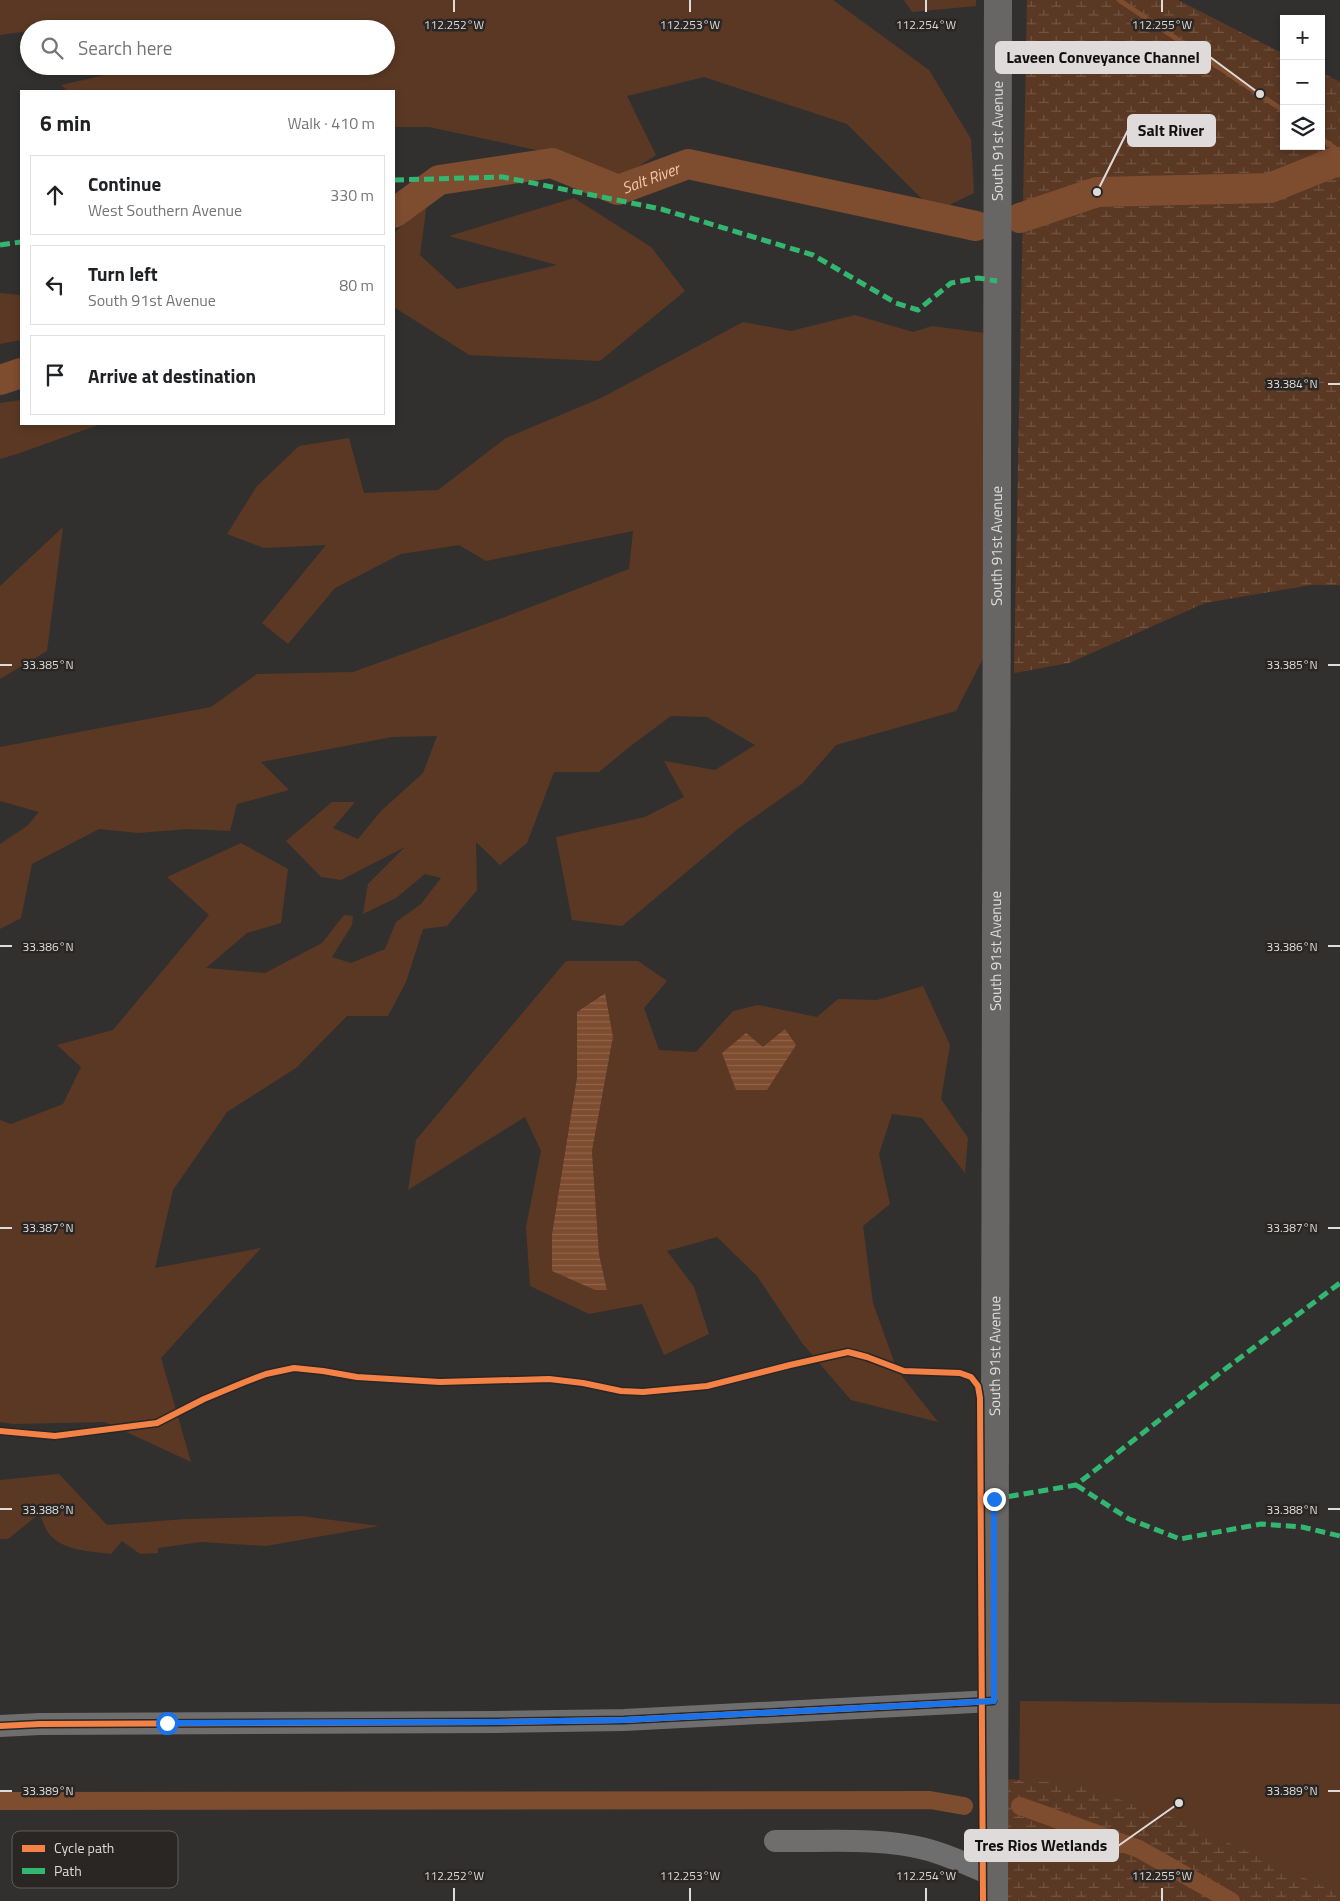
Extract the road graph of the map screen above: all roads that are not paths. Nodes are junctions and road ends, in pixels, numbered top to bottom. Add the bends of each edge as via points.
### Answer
1 (998, 0) edge
2 (994, 1701) junction
3 (0, 1726) edge
4 (775, 1841) dead end
5 (994, 1880) edge

1 - 2 main road, South 91st Avenue
2 - 3 street via 624,1720
2 - 5 main road, South 91st Avenue
4 - 5 street via 886,1843 924,1848 947,1855

